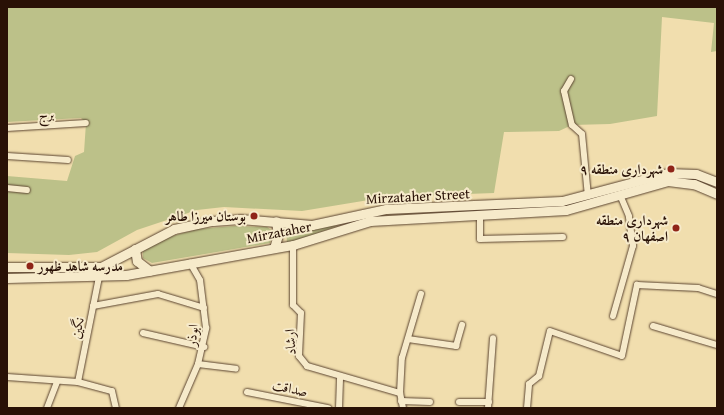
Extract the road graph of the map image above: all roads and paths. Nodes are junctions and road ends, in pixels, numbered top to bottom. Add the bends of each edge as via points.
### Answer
1 (571, 79) dead end
2 (86, 123) dead end
3 (7, 128) edge
4 (7, 156) edge
5 (68, 160) dead end
6 (717, 182) edge
7 (7, 188) edge
8 (27, 190) dead end
9 (717, 194) edge
10 (620, 195) junction
11 (588, 196) junction
12 (480, 216) junction
13 (276, 221) junction
14 (563, 237) dead end
15 (293, 245) junction
16 (274, 248) junction
17 (135, 249) junction
18 (190, 263) junction
19 (7, 267) edge
20 (150, 271) junction
21 (7, 278) edge
22 (99, 278) junction
23 (421, 294) dead end
24 (717, 294) edge
25 (93, 306) junction
26 (204, 308) junction
27 (613, 316) dead end
28 (462, 325) dead end
29 (653, 326) dead end
30 (142, 333) dead end
31 (408, 338) junction
32 (493, 338) dead end
33 (717, 345) edge
34 (204, 347) junction
35 (198, 364) junction
36 (236, 369) dead end
37 (7, 376) edge
38 (340, 378) junction
39 (57, 382) junction
40 (78, 382) junction
41 (247, 392) dead end
42 (400, 393) junction
43 (401, 401) junction
44 (430, 402) dead end
45 (459, 402) dead end
46 (489, 405) edge
47 (47, 408) edge
48 (116, 408) edge
49 (179, 408) edge
50 (325, 408) edge
51 (339, 408) edge
52 (403, 408) edge
53 (527, 408) edge

1 - 11 street via 564,91 572,125 582,134
2 - 3 street, برج
4 - 5 street
6 - 11 main road, Mirzataher Street via 696,174 654,175
7 - 8 street
9 - 10 main road, Mirzataher via 694,184 668,181
10 - 12 main road, Mirzataher via 566,210
10 - 27 street via 629,216 633,246
11 - 13 main road, Mirzataher Street via 562,201 497,206 386,209 319,225
12 - 14 street via 480,239
12 - 15 main road, Mirzataher via 370,221
13 - 16 main road via 278,235
13 - 17 main road, Mirzataher Street via 240,220 191,224 153,238
15 - 16 main road, Mirzataher
15 - 38 street, ارشاد via 293,305 301,313 300,356 307,366
16 - 18 main road, Mirzataher
17 - 19 main road, Mirzataher Street via 101,266
17 - 20 main road via 137,261
18 - 20 main road, Mirzataher
18 - 26 street, ابوذر via 200,280
20 - 22 main road, Mirzataher
21 - 22 main road, Mirzataher
22 - 25 street, نگین
23 - 31 street
24 - 53 street via 698,288 637,285 622,356 550,332 539,376 529,384
25 - 26 street via 158,294
25 - 40 street, نگین
26 - 34 street, ابوذر
28 - 31 street via 456,346
29 - 33 street
30 - 34 street
31 - 42 street via 402,358
32 - 46 street
34 - 35 street, ابوذر
35 - 36 street
35 - 49 street, ابوذر
37 - 39 street
38 - 42 street, ارشاد
38 - 51 street
39 - 40 street
39 - 47 street
40 - 48 street via 112,391
41 - 50 street, صداقت
42 - 43 street
43 - 44 street
43 - 52 street
45 - 46 street

